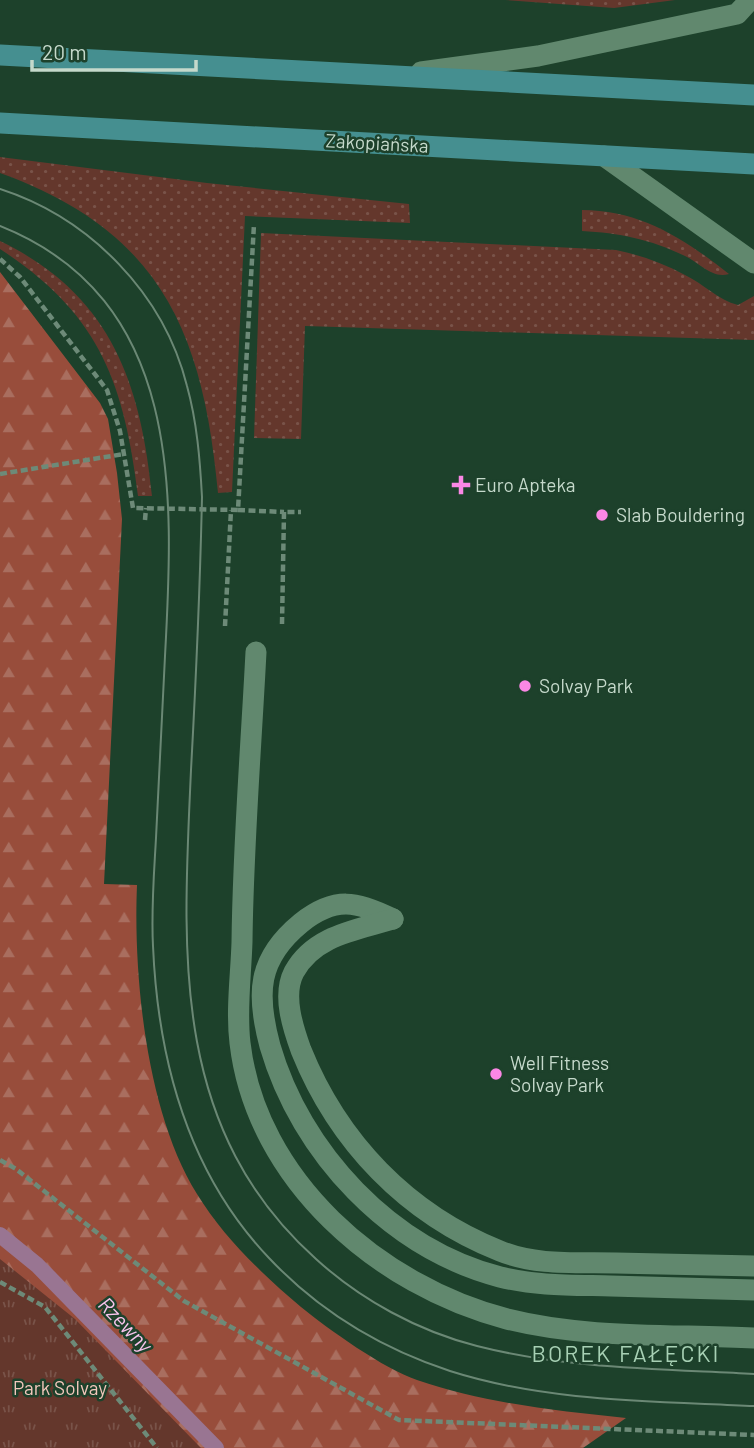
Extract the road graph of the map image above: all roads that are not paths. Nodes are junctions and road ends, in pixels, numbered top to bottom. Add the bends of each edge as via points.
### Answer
1 (750, 0) edge
2 (0, 55) edge
3 (406, 74) junction
4 (754, 95) edge
5 (0, 123) edge
6 (604, 156) junction
7 (754, 164) edge
8 (754, 263) edge
9 (256, 652) road end
10 (754, 1266) edge
11 (754, 1290) edge
12 (754, 1338) edge

1 - 3 lane via 737,14 538,56
2 - 3 main road
3 - 4 main road
5 - 6 main road, Zakopiańska
6 - 7 main road, Zakopiańska
6 - 8 lane
9 - 12 lane via 240,1042 253,1098 299,1184 359,1246 412,1279 477,1309 535,1324 592,1331
10 - 11 lane via 554,1262 502,1252 431,1214 357,1149 324,1101 296,1036 288,1003 293,974 320,944 393,919 361,903 322,909 290,932 270,956 261,993 263,1021 298,1117 319,1149 374,1208 425,1244 499,1276 555,1285

